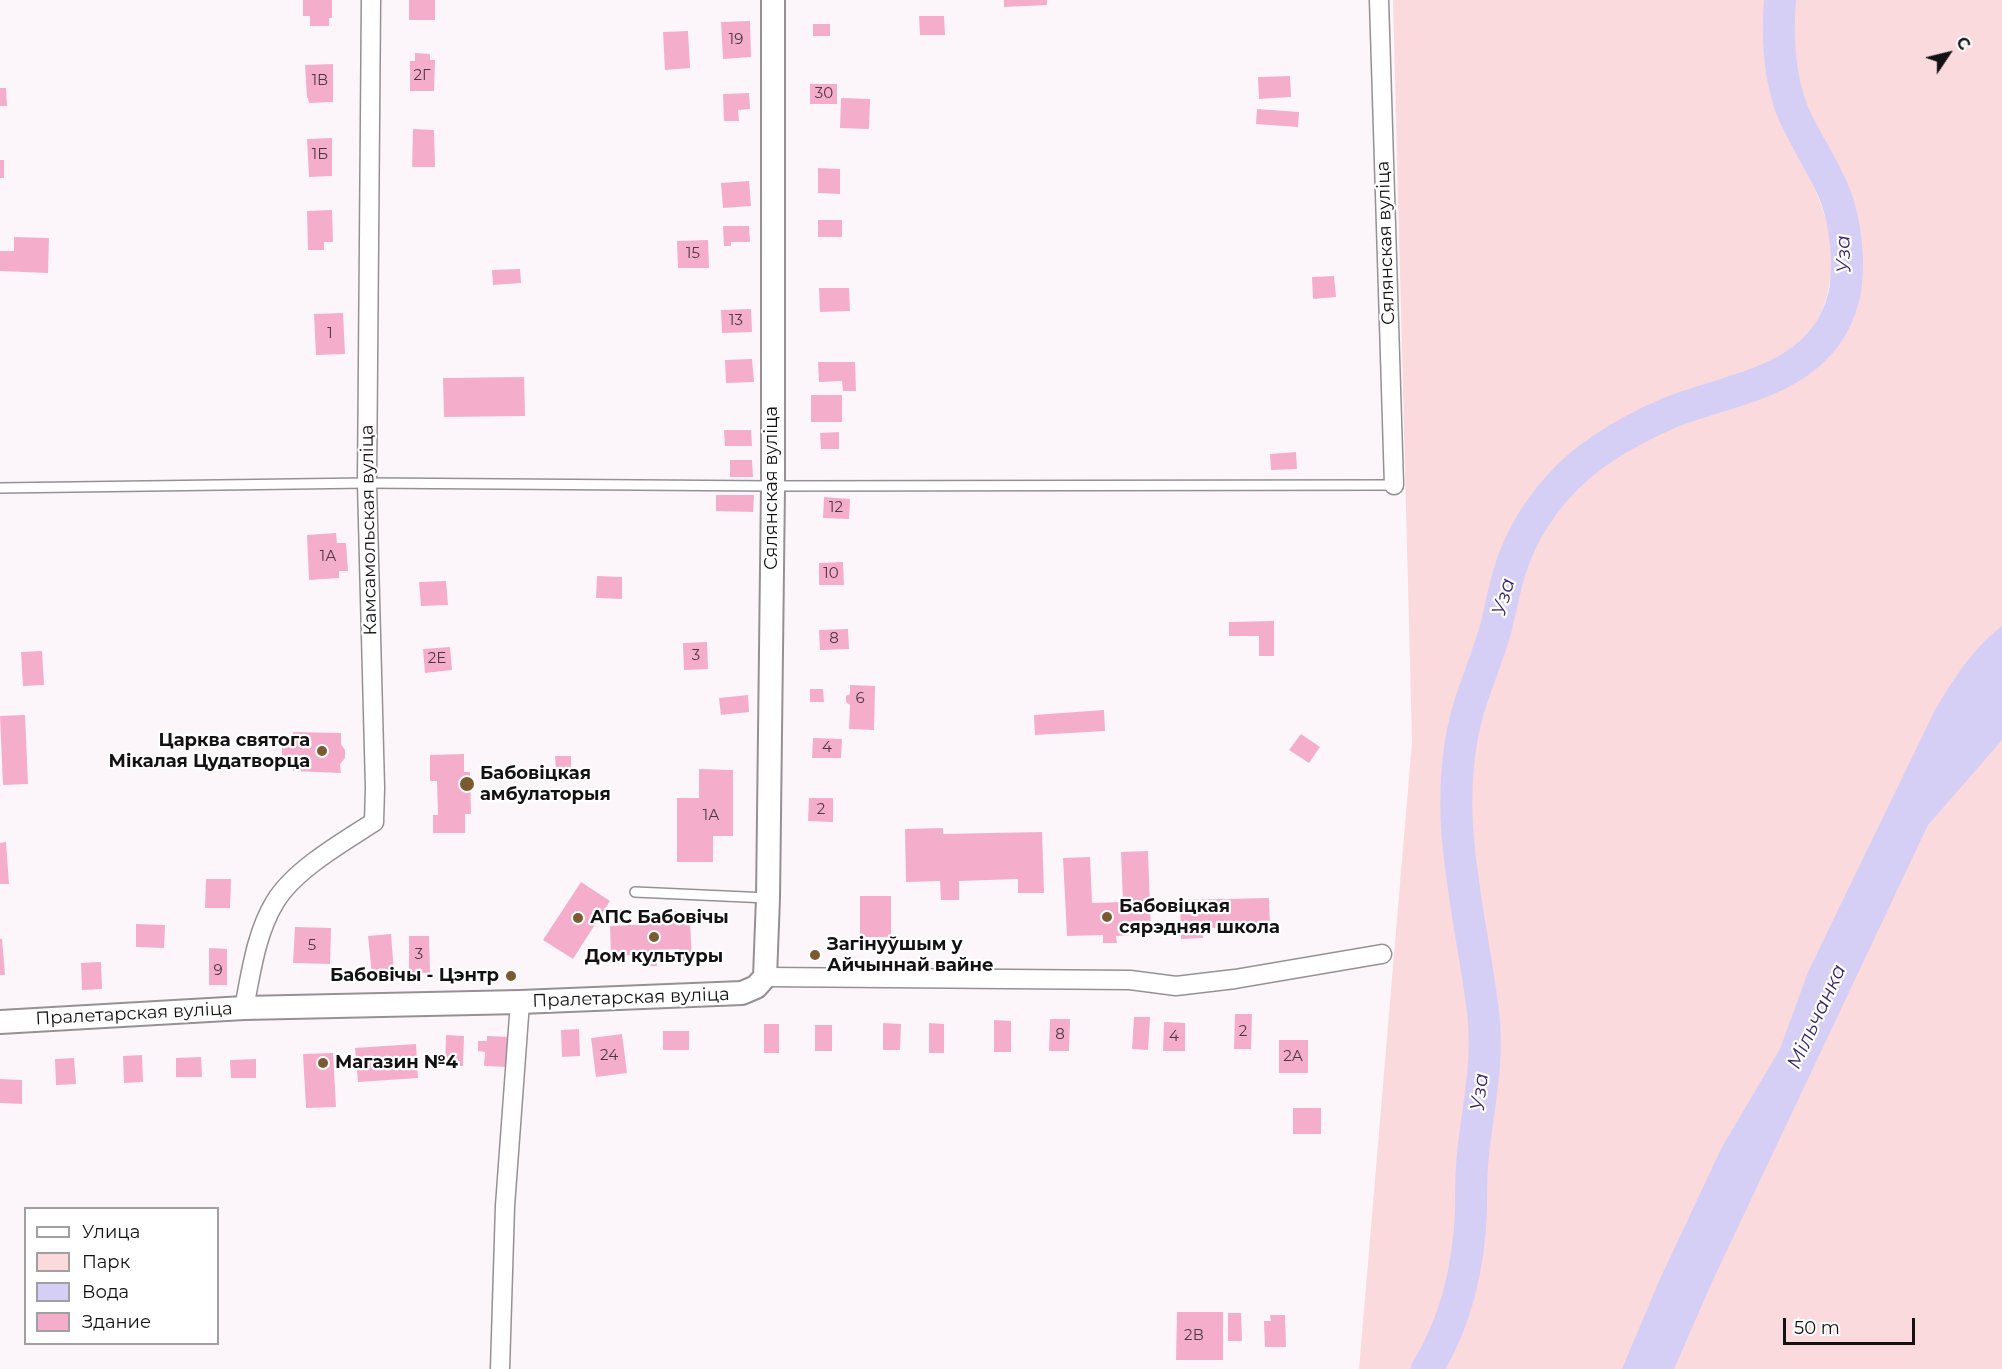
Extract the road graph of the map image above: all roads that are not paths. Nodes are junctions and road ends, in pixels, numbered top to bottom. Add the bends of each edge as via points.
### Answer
1 (371, 0) edge
2 (773, 0) edge
3 (1379, 0) edge
4 (367, 483) junction
5 (1394, 485) joint
6 (773, 486) junction
7 (0, 488) edge
8 (635, 892) dead end
9 (768, 898) junction
10 (1382, 954) dead end
11 (765, 977) junction
12 (520, 1002) junction
13 (244, 1008) junction
14 (0, 1022) edge
15 (500, 1369) edge

1 - 4 street, Камсамольская вуліца
2 - 6 street, Сялянская вуліца
3 - 5 street, Сялянская вуліца
4 - 6 lane
4 - 7 lane
4 - 13 street, Камсамольская вуліца via 374,822 299,875 275,902 256,948
5 - 6 lane
6 - 9 street, Сялянская вуліца
8 - 9 lane
9 - 11 street, Сялянская вуліца
10 - 11 street via 1176,986 1130,980
11 - 12 street, Пралетарская вуліца via 756,987 742,993
12 - 13 street, Пралетарская вуліца
12 - 15 street, Пралетарская вуліца via 505,1206
13 - 14 street, Пралетарская вуліца

